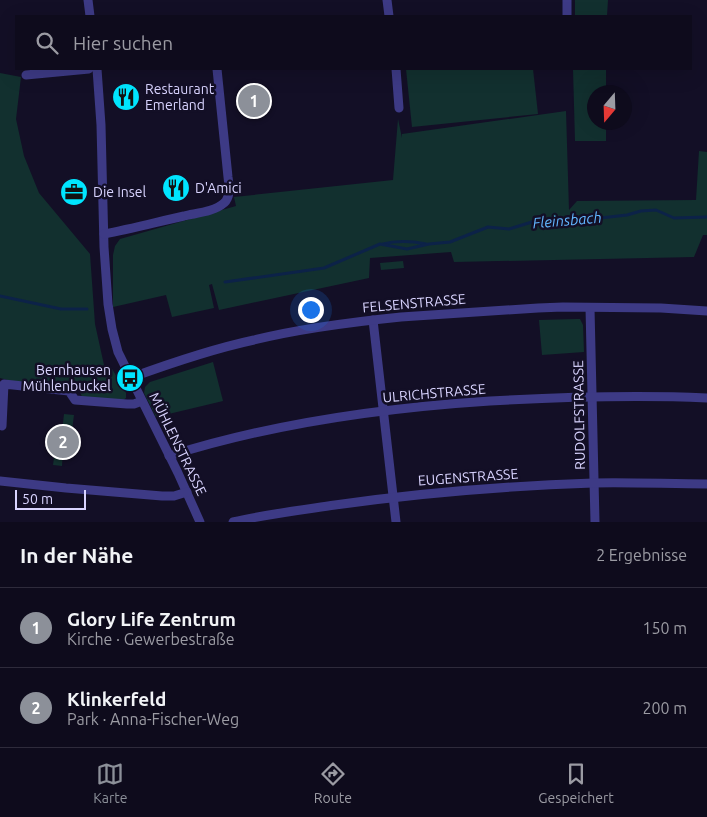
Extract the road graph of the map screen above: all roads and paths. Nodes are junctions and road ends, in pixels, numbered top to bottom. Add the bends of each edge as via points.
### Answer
1 (88, 0) edge
2 (387, 0) edge
3 (568, 0) edge
4 (90, 15) edge
5 (389, 15) edge
6 (567, 15) edge
7 (79, 70) edge
8 (97, 70) edge
9 (217, 70) edge
10 (396, 70) edge
11 (26, 75) dead end
12 (399, 108) dead end
13 (104, 234) junction
14 (590, 308) junction
15 (707, 311) edge
16 (373, 320) junction
17 (130, 378) junction
18 (592, 397) junction
19 (707, 398) edge
20 (142, 401) junction
21 (384, 411) junction
22 (2, 426) dead end
23 (169, 456) junction
24 (0, 481) edge
25 (594, 483) junction
26 (707, 484) edge
27 (187, 492) junction
28 (393, 497) junction
29 (200, 522) edge
30 (233, 522) edge
31 (396, 522) edge
32 (595, 522) edge

1 - 4 street
2 - 5 street
3 - 6 street
7 - 11 street
8 - 13 street, MÜHLENSTRASSE
9 - 13 street via 228,177 226,202 216,208
10 - 12 street
13 - 17 street, MÜHLENSTRASSE via 110,319 118,352
14 - 15 street, FELSENSTRASSE
14 - 16 street, FELSENSTRASSE via 538,308
14 - 18 street, RUDOLFSTRASSE
16 - 17 street, FELSENSTRASSE via 254,340
16 - 21 street
17 - 20 street, MÜHLENSTRASSE
18 - 19 street, ULRICHSTRASSE
18 - 21 street, ULRICHSTRASSE
18 - 25 street, RUDOLFSTRASSE
20 - 22 street via 127,404 75,400 69,391 4,384
20 - 23 street, MÜHLENSTRASSE
21 - 23 street, ULRICHSTRASSE via 265,430
21 - 28 street
23 - 27 street, MÜHLENSTRASSE
24 - 27 street via 162,496
25 - 26 street, EUGENSTRASSE
25 - 28 street, EUGENSTRASSE
25 - 32 street, RUDOLFSTRASSE
27 - 29 street, MÜHLENSTRASSE
28 - 30 street, EUGENSTRASSE
28 - 31 street

